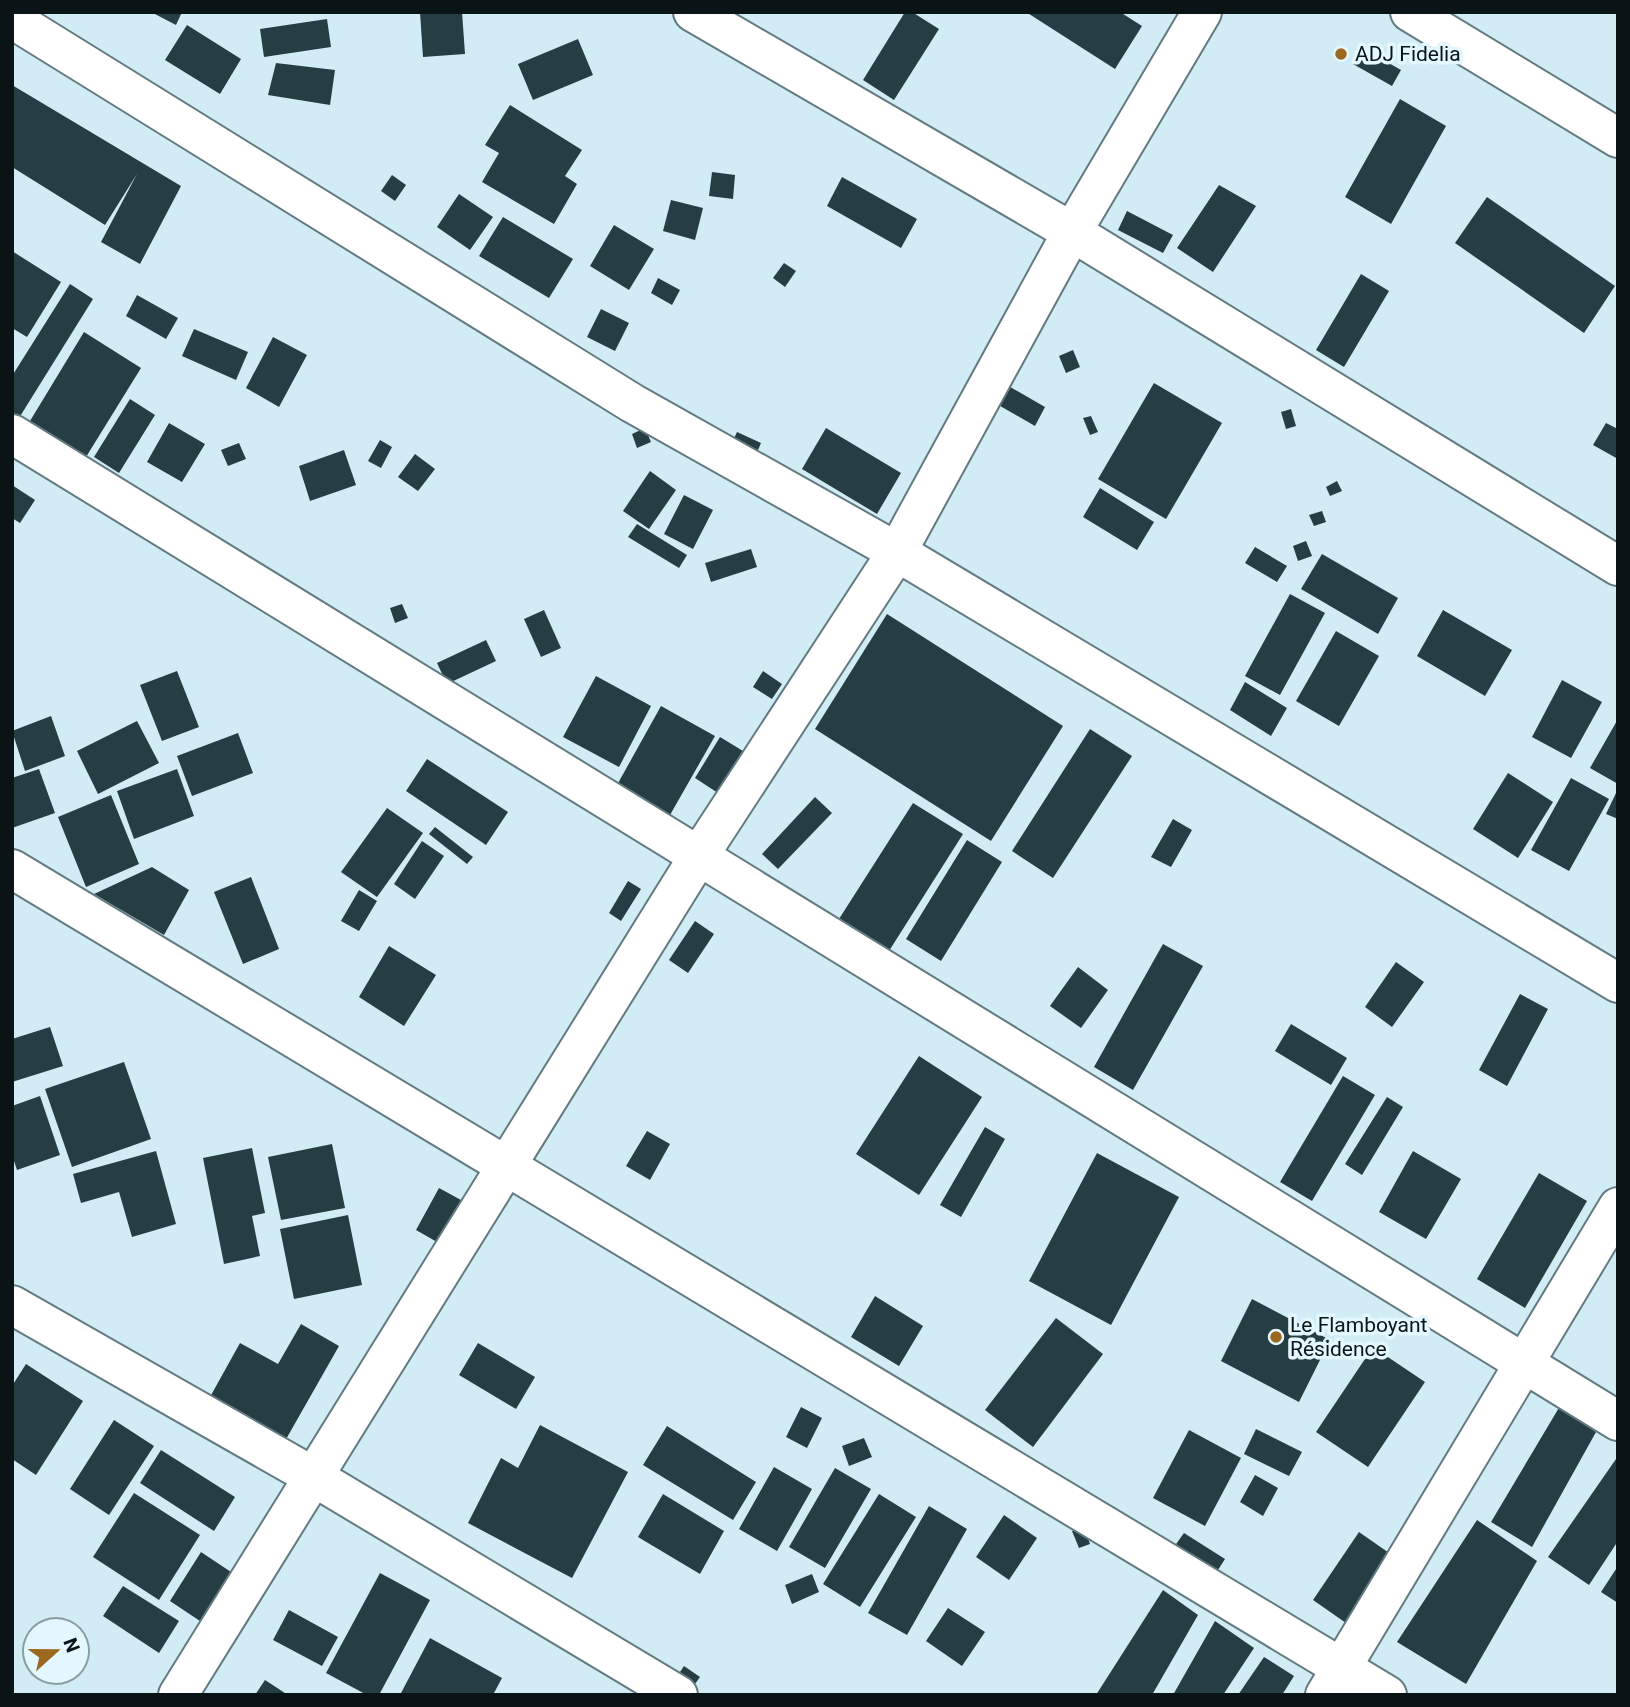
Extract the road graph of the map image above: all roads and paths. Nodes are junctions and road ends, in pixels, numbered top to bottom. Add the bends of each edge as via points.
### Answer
1 (693, 12) edge
2 (1202, 12) edge
3 (1410, 12) edge
4 (12, 19) edge
5 (1618, 138) edge
6 (1072, 232) junction
7 (12, 434) edge
8 (897, 552) junction
9 (1618, 566) edge
10 (700, 854) junction
11 (12, 869) edge
12 (1618, 983) edge
13 (505, 1167) junction
14 (1618, 1207) edge
15 (12, 1305) edge
16 (1524, 1364) junction
17 (1618, 1421) edge
18 (314, 1477) junction
19 (1333, 1681) edge
20 (178, 1695) edge
21 (678, 1695) edge
22 (1387, 1695) edge

1 - 6 street
2 - 6 street
3 - 5 street
4 - 8 street via 632,403
6 - 8 street
6 - 9 street
7 - 10 street
8 - 10 street
8 - 12 street
10 - 13 street
10 - 16 street
11 - 13 street
13 - 18 street
13 - 19 street
14 - 16 street
15 - 18 street
16 - 17 street
16 - 19 street
18 - 20 street
18 - 21 street
19 - 22 street

